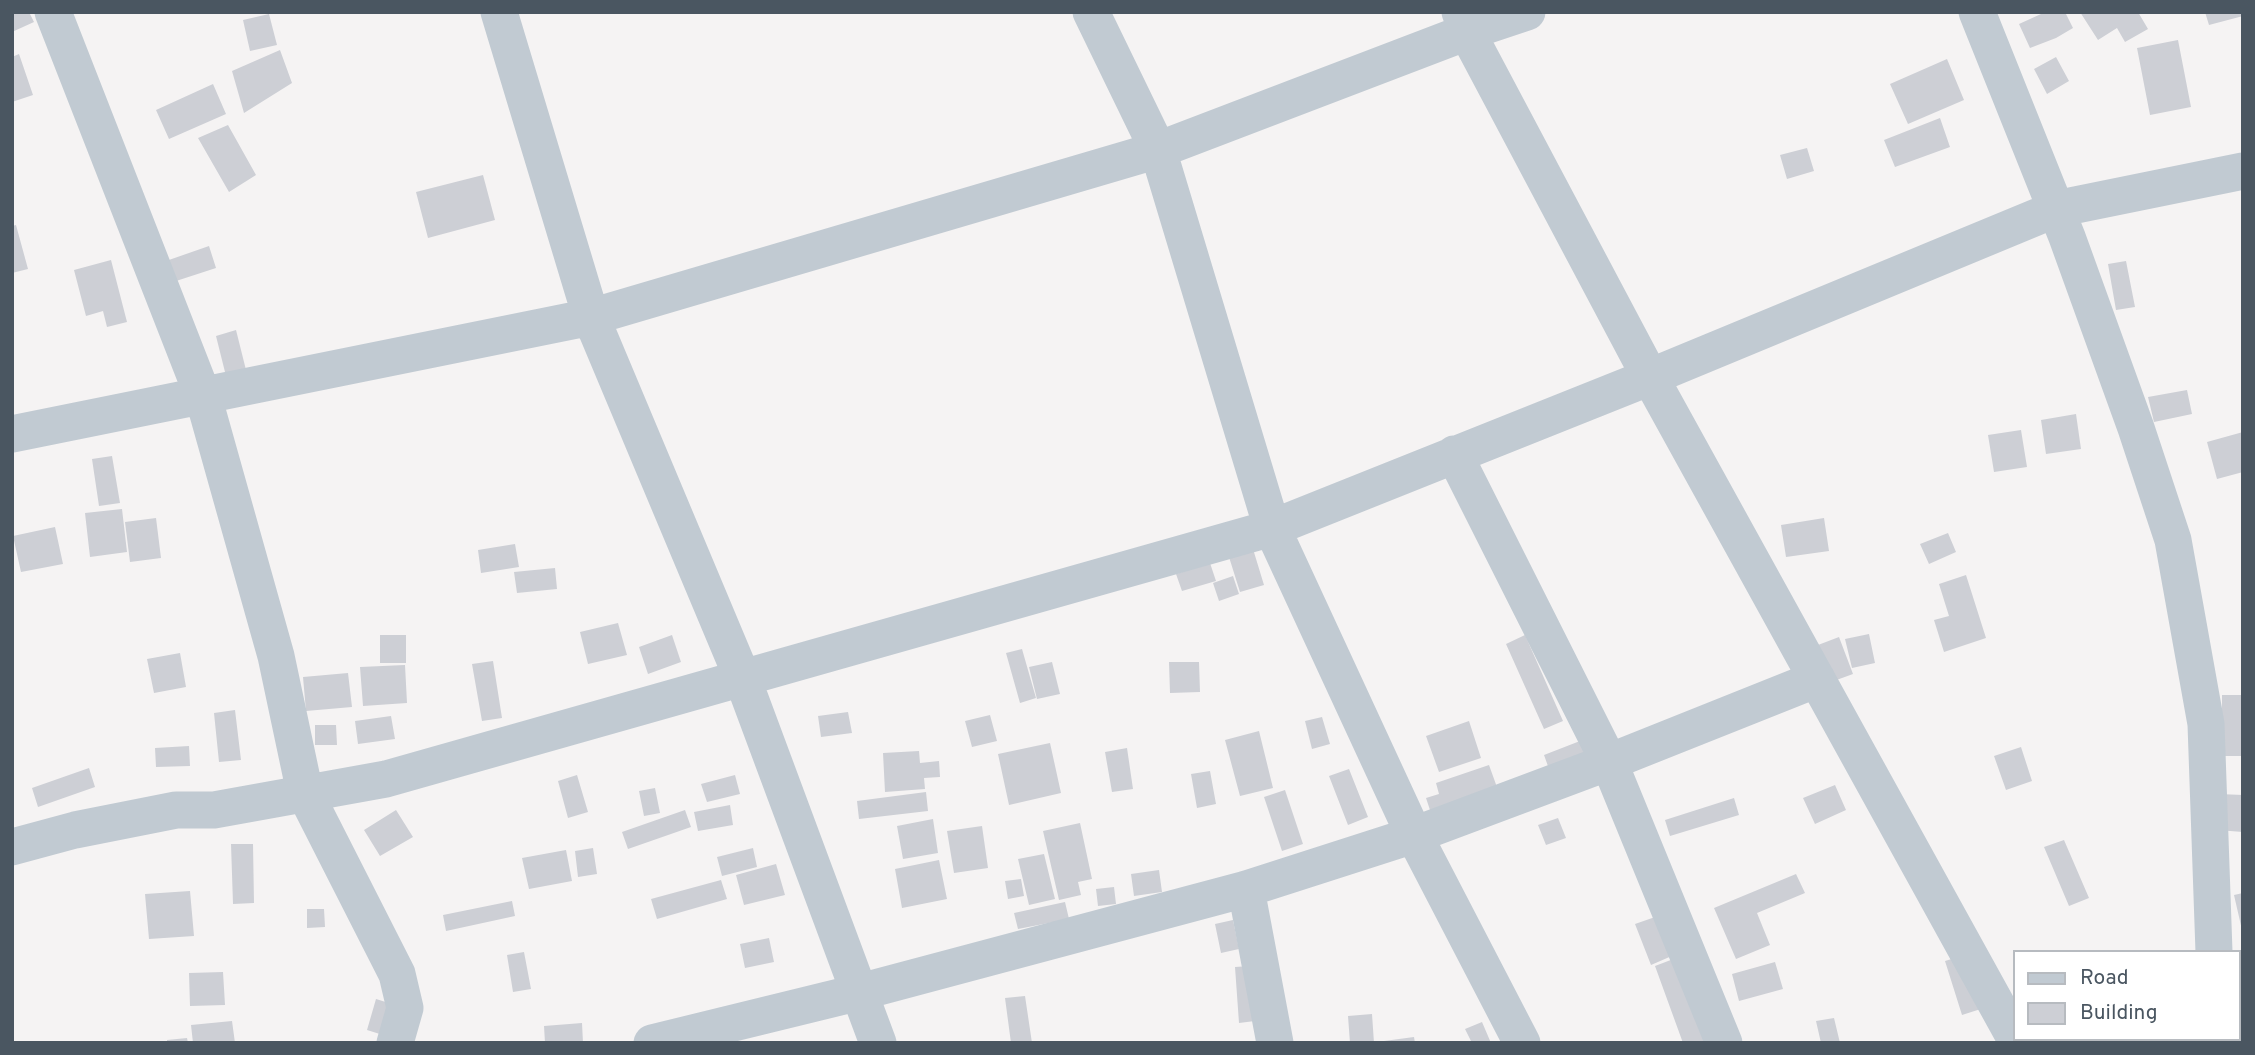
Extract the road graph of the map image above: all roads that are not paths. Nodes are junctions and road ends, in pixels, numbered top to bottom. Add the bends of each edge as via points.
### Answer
1 (53, 12) edge
2 (499, 12) edge
3 (1091, 12) edge
4 (1527, 12) edge
5 (1977, 12) edge
6 (1464, 22) edge
7 (1158, 150) junction
8 (2243, 171) edge
9 (2056, 209) junction
10 (591, 317) junction
11 (1650, 377) junction
12 (204, 396) junction
13 (12, 434) edge
14 (1454, 454) junction
15 (1272, 528) junction
16 (743, 677) junction
17 (1817, 680) junction
18 (1609, 762) junction
19 (305, 793) junction
20 (1414, 835) junction
21 (12, 847) edge
22 (1246, 889) junction
23 (2214, 950) edge
24 (860, 992) junction
25 (2014, 1036) edge
26 (395, 1043) edge
27 (652, 1043) edge
28 (877, 1043) edge
29 (1275, 1043) edge
30 (1522, 1043) edge
31 (1724, 1043) edge

1 - 12 street
2 - 10 street
3 - 7 street
4 - 6 street
5 - 9 street
6 - 7 street
6 - 11 street
7 - 10 street
7 - 15 street
8 - 9 street
9 - 11 street
9 - 23 street via 2173,540 2206,724
10 - 12 street
10 - 16 street
11 - 14 street
11 - 17 street
12 - 13 street
12 - 19 street via 276,656
14 - 15 street
14 - 18 street
15 - 16 street
15 - 20 street
16 - 19 street via 428,768
16 - 24 street
17 - 18 street
17 - 25 street
18 - 20 street
18 - 31 street
19 - 21 street via 214,810 163,813
19 - 26 street via 397,974 405,1008
20 - 22 street
20 - 30 street
22 - 24 street
22 - 29 street
24 - 27 street
24 - 28 street

